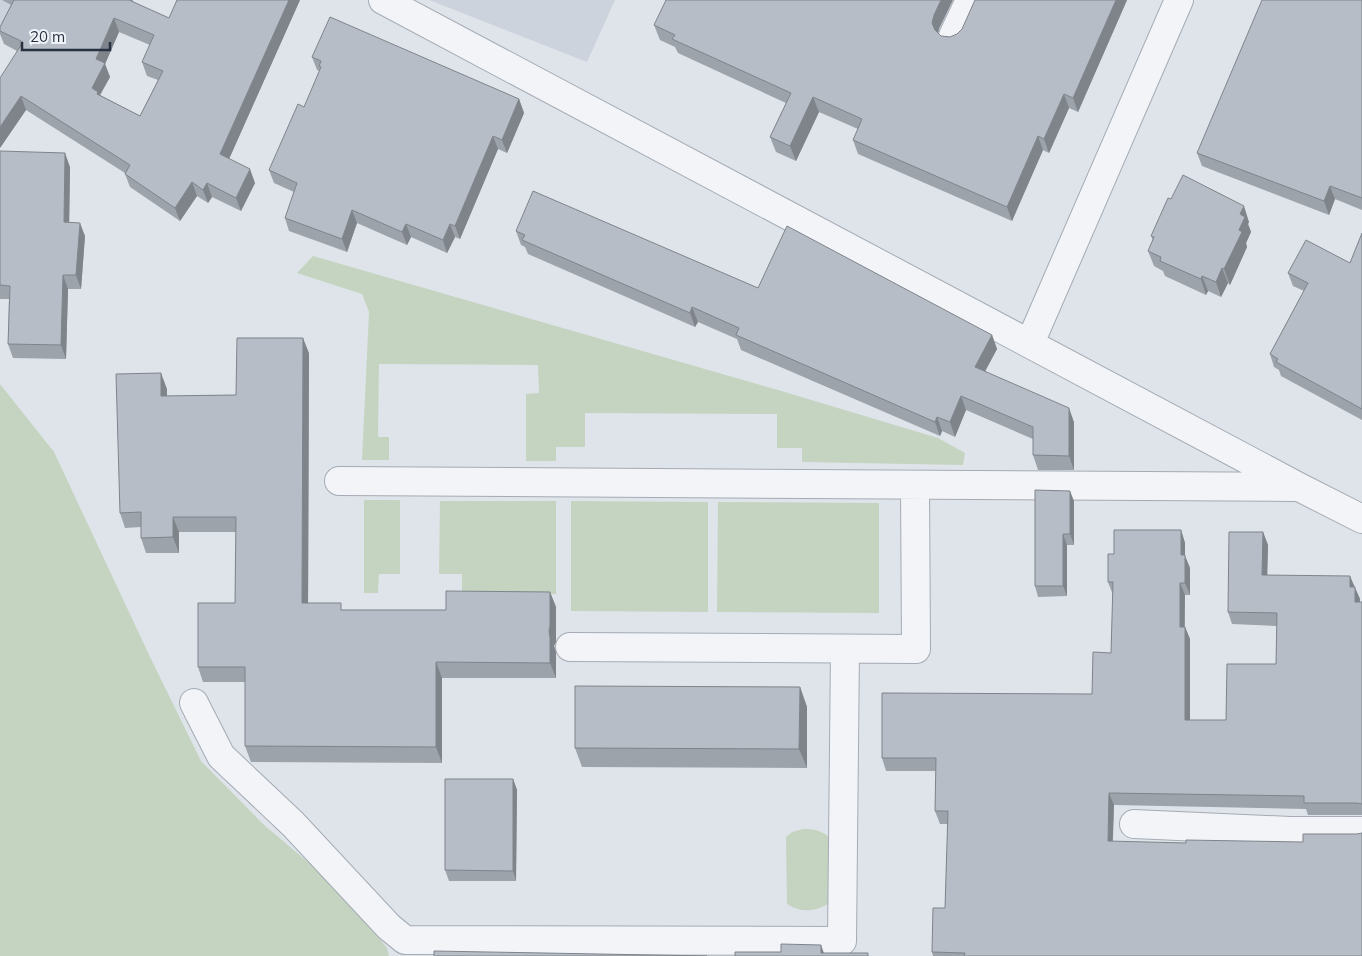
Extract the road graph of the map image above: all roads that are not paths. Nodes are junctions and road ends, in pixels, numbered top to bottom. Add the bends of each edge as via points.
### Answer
1 (383, 0) edge
2 (970, 0) edge
3 (1179, 0) edge
4 (953, 36) edge
5 (1030, 343) junction
6 (339, 482) dead end
7 (916, 485) junction
8 (1299, 487) junction
9 (1362, 519) edge
10 (570, 647) dead end
11 (845, 649) junction
12 (194, 703) dead end
13 (1134, 824) dead end
14 (1362, 831) edge
15 (409, 948) edge

1 - 5 street
2 - 4 street
3 - 5 street
5 - 8 street
6 - 7 street
7 - 8 street
7 - 11 street via 916,649
8 - 9 street
10 - 11 street
11 - 15 street via 842,941
12 - 15 street via 221,756 292,824
13 - 14 street

